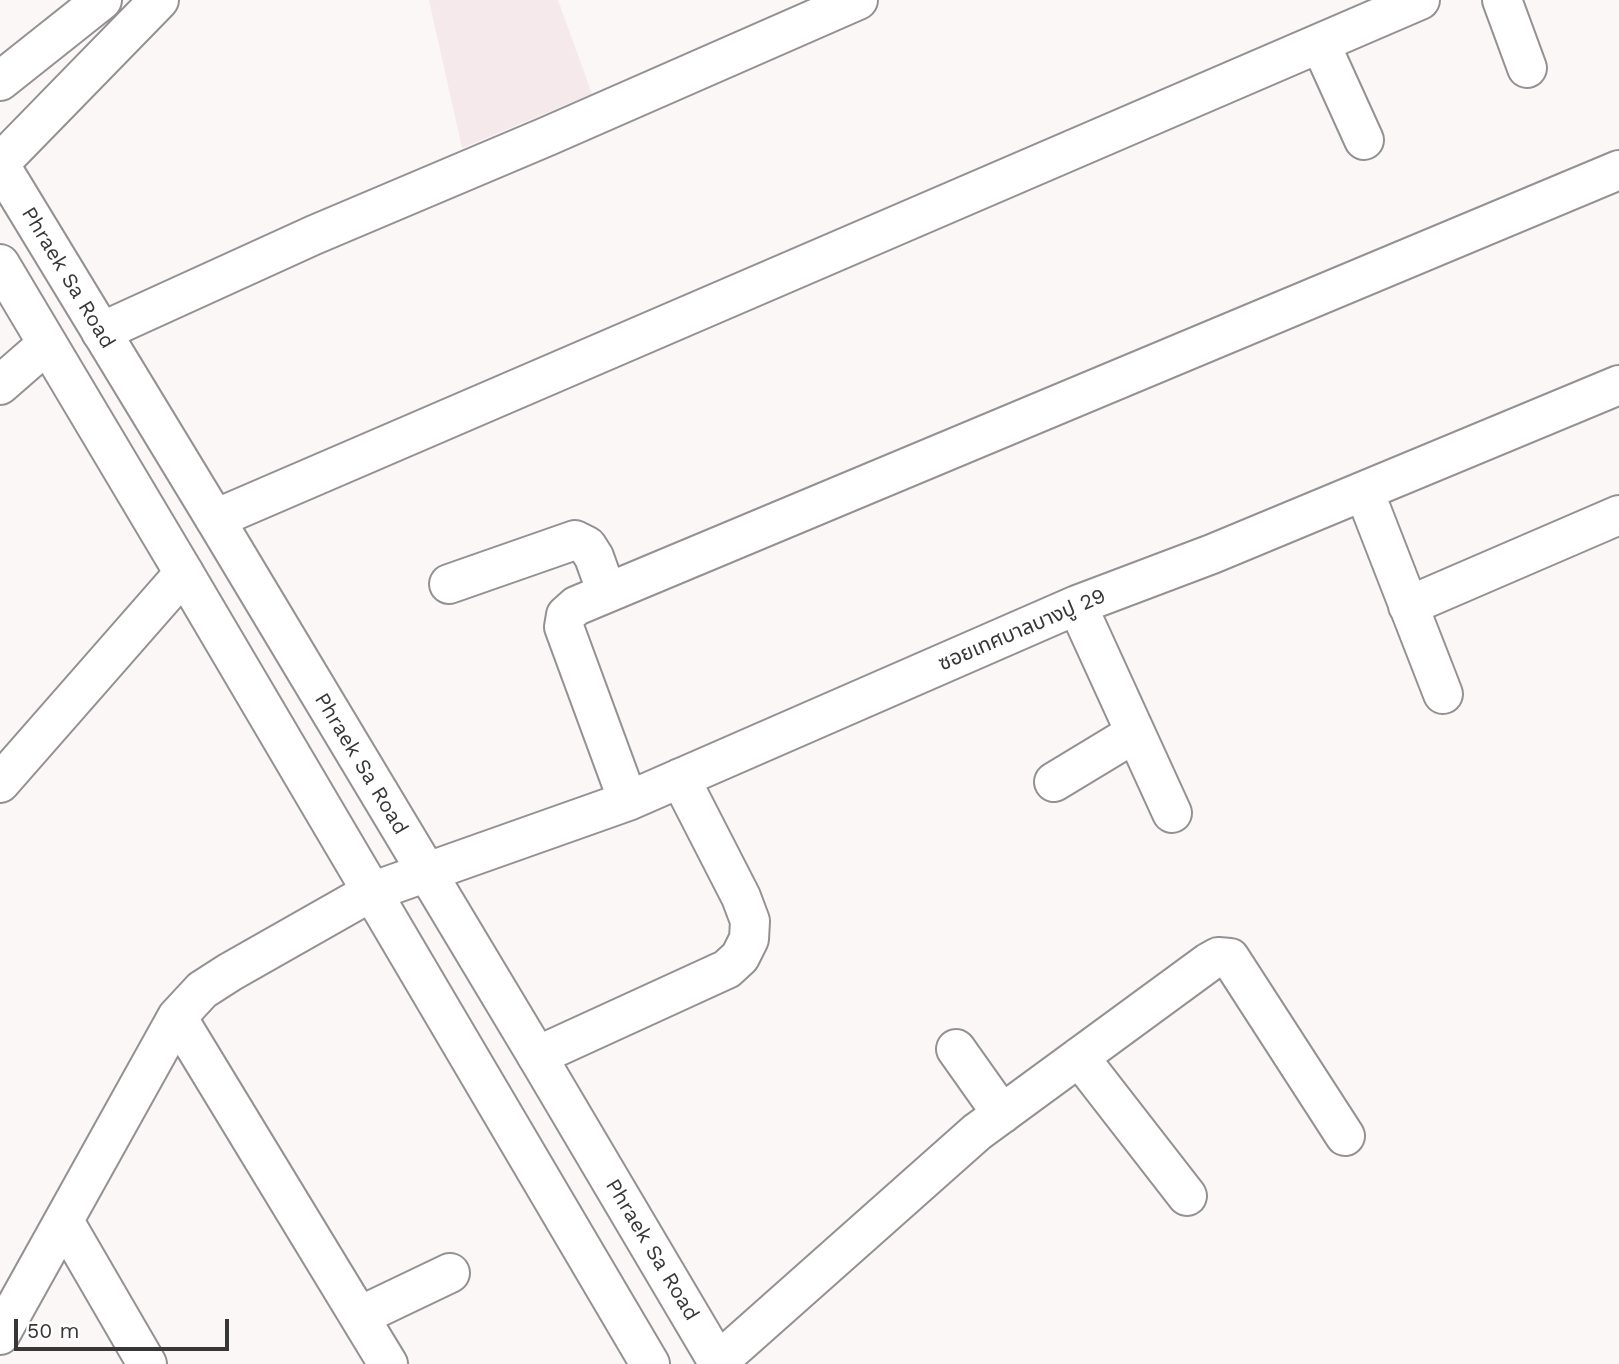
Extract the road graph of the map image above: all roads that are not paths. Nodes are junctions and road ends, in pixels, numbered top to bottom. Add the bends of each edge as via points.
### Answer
1 (159, 0) edge
2 (858, 0) edge
3 (1420, 0) edge
4 (1502, 0) edge
5 (85, 5) edge
6 (1320, 43) junction
7 (5, 64) edge
8 (1527, 68) dead end
9 (1364, 140) dead end
10 (0, 164) edge
11 (1619, 170) edge
12 (0, 264) edge
13 (101, 331) junction
14 (47, 344) junction
15 (0, 385) edge
16 (1619, 385) edge
17 (1364, 491) junction
18 (1619, 515) edge
19 (215, 519) junction
20 (184, 573) junction
21 (449, 584) dead end
22 (607, 593) junction
23 (1077, 605) junction
24 (1408, 606) junction
25 (1443, 694) dead end
26 (1135, 733) junction
27 (680, 778) junction
28 (1054, 782) dead end
29 (0, 783) edge
30 (628, 801) junction
31 (1172, 813) dead end
32 (425, 872) junction
33 (371, 891) junction
34 (177, 1017) junction
35 (956, 1048) dead end
36 (537, 1056) junction
37 (1079, 1057) junction
38 (1002, 1114) junction
39 (1345, 1136) dead end
40 (1187, 1196) dead end
41 (64, 1221) junction
42 (450, 1273) dead end
43 (360, 1316) junction
44 (0, 1335) edge
45 (719, 1363) edge
46 (147, 1364) edge
47 (388, 1364) edge
48 (650, 1364) edge

1 - 10 street
2 - 13 street
3 - 6 street
4 - 8 street
5 - 7 street
6 - 9 street
6 - 19 street
10 - 13 street, Phraek Sa Road
11 - 22 street
12 - 14 street
13 - 19 street, Phraek Sa Road
14 - 15 street
14 - 20 street
16 - 17 street, ซอยเทศบาลบางปู 29
17 - 23 street, ซอยเทศบาลบางปู 29
17 - 24 street
18 - 24 street
19 - 32 street, Phraek Sa Road
20 - 29 street
20 - 33 street
21 - 22 street via 575,541 587,546 594,557
22 - 30 street via 576,606 566,615 564,627
23 - 26 street
23 - 27 street, ซอยเทศบาลบางปู 29
24 - 25 street
26 - 28 street
26 - 31 street
27 - 30 street, ซอยเทศบาลบางปู 29
27 - 36 street via 750,921 749,939 740,957 727,969
30 - 32 street, ซอยเทศบาลบางปู 29
32 - 33 street, ซอยเทศบาลบางปู 29
32 - 36 street, Phraek Sa Road
33 - 34 street, ซอยเทศบาลบางปู 29 via 230,971 202,990
33 - 48 street
34 - 41 street, ซอยเทศบาลบางปู 29
34 - 43 street
35 - 38 street
36 - 45 street, Phraek Sa Road
37 - 38 street
37 - 39 street via 1209,962 1230,958
37 - 40 street
38 - 45 street
41 - 44 street, ซอยเทศบาลบางปู 29
41 - 46 street
42 - 43 street
43 - 47 street

